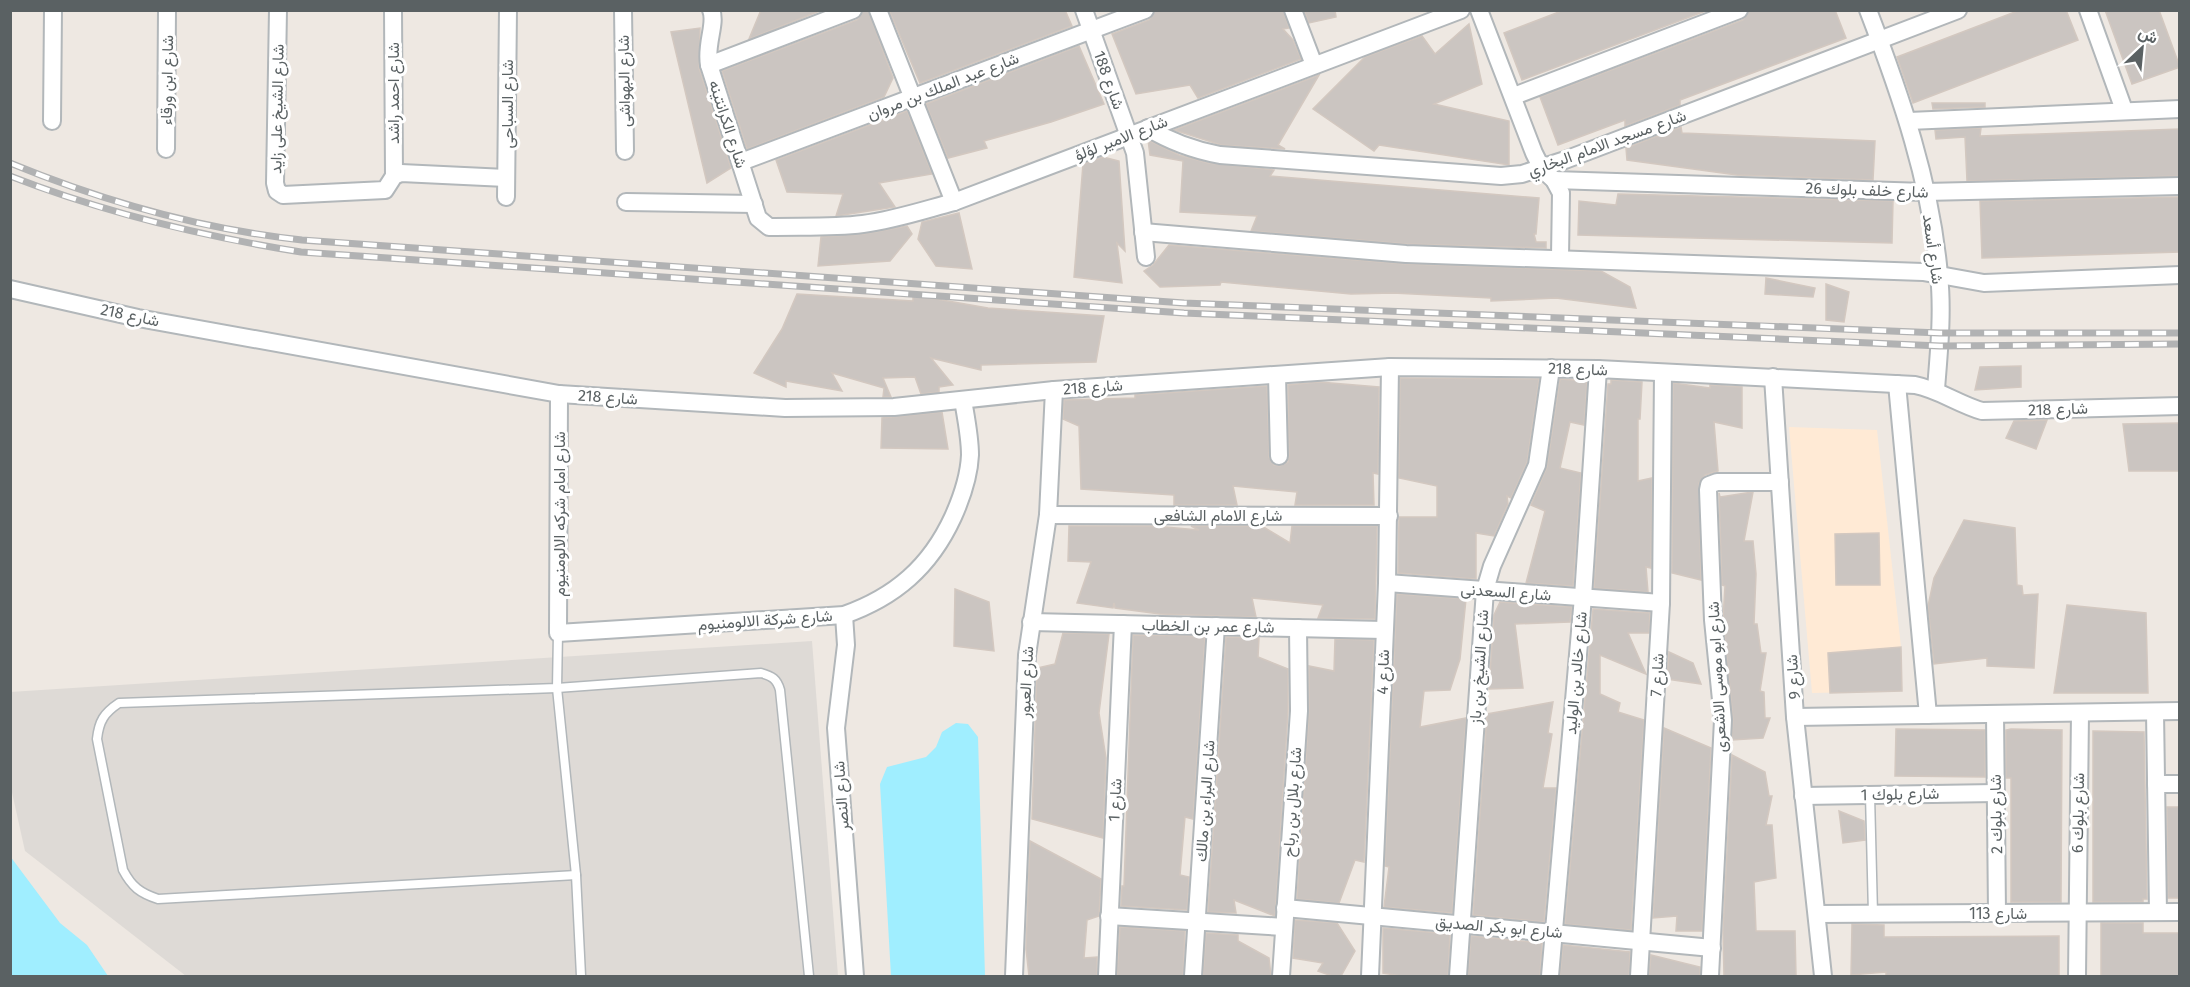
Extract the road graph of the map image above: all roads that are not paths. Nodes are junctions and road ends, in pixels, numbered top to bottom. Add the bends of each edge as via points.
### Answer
1 (53, 10) edge
2 (167, 10) edge
3 (278, 10) edge
4 (393, 10) edge
5 (507, 10) edge
6 (623, 10) edge
7 (853, 10) edge
8 (878, 10) edge
9 (1084, 10) edge
10 (1145, 10) edge
11 (1293, 10) edge
12 (1461, 10) edge
13 (1479, 10) edge
14 (1739, 10) edge
15 (1868, 10) edge
16 (1958, 10) edge
17 (2088, 10) edge
18 (715, 12) edge
19 (1091, 31) junction
20 (1879, 40) junction
21 (1314, 64) junction
22 (709, 65) junction
23 (1514, 96) junction
24 (913, 97) junction
25 (2180, 109) edge
26 (2124, 110) junction
27 (52, 121) dead end
28 (1909, 121) junction
29 (1148, 128) junction
30 (1129, 135) junction
31 (166, 149) dead end
32 (625, 151) dead end
33 (741, 162) junction
34 (1548, 174) junction
35 (394, 176) junction
36 (506, 178) junction
37 (2180, 186) edge
38 (1925, 192) junction
39 (506, 197) dead end
40 (626, 202) dead end
41 (954, 202) junction
42 (754, 204) junction
43 (774, 227) joint
44 (1143, 232) junction
45 (1146, 257) dead end
46 (1560, 257) junction
47 (1939, 275) junction
48 (2180, 275) edge
49 (10, 289) edge
50 (1390, 367) junction
51 (1551, 368) junction
52 (1598, 369) junction
53 (1663, 373) junction
54 (1277, 375) junction
55 (1773, 377) junction
56 (1897, 384) junction
57 (1936, 389) junction
58 (1054, 390) junction
59 (559, 394) junction
60 (963, 400) junction
61 (2180, 406) edge
62 (1279, 456) dead end
63 (1780, 482) junction
64 (1047, 514) junction
65 (1389, 516) junction
66 (1387, 583) junction
67 (1485, 590) junction
68 (1583, 597) junction
69 (1661, 603) junction
70 (844, 615) junction
71 (1031, 622) junction
72 (1123, 624) junction
73 (1216, 626) junction
74 (1298, 628) junction
75 (1384, 630) junction
76 (558, 633) junction
77 (557, 688) junction
78 (2180, 711) edge
79 (2155, 712) junction
80 (2080, 713) junction
81 (1995, 714) junction
82 (1928, 715) junction
83 (1795, 717) junction
84 (2156, 784) junction
85 (2180, 784) edge
86 (1996, 793) junction
87 (1870, 795) junction
88 (1803, 796) junction
89 (576, 875) junction
90 (1285, 908) junction
91 (2158, 912) junction
92 (2180, 912) edge
93 (1998, 913) junction
94 (2077, 913) junction
95 (1817, 914) junction
96 (1873, 914) junction
97 (1374, 915) junction
98 (1110, 916) junction
99 (1197, 922) junction
100 (1461, 924) junction
101 (1284, 927) junction
102 (1554, 933) junction
103 (1643, 941) junction
104 (1712, 948) junction
105 (581, 976) edge
106 (809, 976) edge
107 (855, 976) edge
108 (1014, 976) edge
109 (1107, 976) edge
110 (1193, 976) edge
111 (1281, 976) edge
112 (1370, 976) edge
113 (1458, 976) edge
114 (1550, 976) edge
115 (1639, 976) edge
116 (1710, 976) edge
117 (1823, 976) edge
118 (2077, 976) edge

1 - 27 street
2 - 31 street, شارع ابن ورقاء
3 - 35 street, شارع الشيخ على زايد via 277,191 292,196 385,190
4 - 35 street, شارع احمد راشد
5 - 36 street, شارع السباحى
6 - 32 street, شارع البهواشى
7 - 22 street
8 - 24 street
9 - 19 street, شارع 188
10 - 19 street, شارع عبد الملك بن مروان
11 - 21 street
12 - 21 street, شارع الامير لؤلؤ
13 - 23 street
14 - 23 street
15 - 20 street, شارع أسعد
16 - 20 street, شارع مسجد الامام البخاري
17 - 26 street
18 - 22 street, شارع الكرانتينه via 707,45
19 - 24 street, شارع عبد الملك بن مروان
19 - 30 street, شارع 188
20 - 28 street, شارع أسعد
20 - 34 street, شارع مسجد الامام البخاري
21 - 29 street, شارع الامير لؤلؤ
22 - 33 street, شارع الكرانتينه
23 - 34 street
24 - 33 street, شارع عبد الملك بن مروان
24 - 41 street
25 - 26 street
26 - 28 street
28 - 38 street, شارع أسعد
29 - 30 street, شارع الامير لؤلؤ
29 - 34 street, شارع مسجد الامام البخاري via 1194,150 1220,155 1501,176
30 - 41 street, شارع الامير لؤلؤ
30 - 44 street, شارع 188 via 1138,173
33 - 42 street, شارع الكرانتينه
34 - 38 street, شارع خلف بلوك 26
34 - 46 street via 1561,193
35 - 36 street via 401,173
36 - 39 street, شارع السباحى
37 - 38 street, شارع خلف بلوك 26
38 - 47 street, شارع أسعد
40 - 42 street
41 - 43 street, شارع الامير لؤلؤ via 863,224
42 - 43 street, شارع الكرانتينه via 761,222
44 - 45 street, شارع 188
44 - 46 street via 1406,254
46 - 47 street
47 - 48 street via 1984,283
47 - 57 street, شارع أسعد
49 - 59 street, شارع 218 via 138,318
50 - 51 street, شارع 218
50 - 54 street, شارع 218
50 - 65 street, شارع 4
51 - 52 street, شارع 218
51 - 67 street, شارع الشيخ بن باز via 1537,465
52 - 53 street, شارع 218
52 - 68 street, شارع خالد بن الوليد
53 - 55 street, شارع 218
53 - 69 street, شارع 7
54 - 58 street, شارع 218
54 - 62 street
55 - 56 street, شارع 218
55 - 63 street, شارع 9
56 - 57 street, شارع 218
56 - 82 street
57 - 61 street, شارع 218 via 1982,411
58 - 60 street, شارع 218
58 - 64 street, شارع العبور
59 - 60 street, شارع 218 via 785,408 894,407
59 - 76 street, شارع امام شركه الالومنيوم
60 - 70 street, شارع شركة الالومنيوم via 969,469 962,497 942,539 905,583 886,597
63 - 83 street, شارع 9
63 - 104 street, شارع ابو موسى الاشعرى via 1717,482 1709,485 1708,490 1713,620 1723,720
64 - 65 street, شارع الامام الشافعى
64 - 71 street, شارع العبور
65 - 66 street, شارع 4
66 - 67 street, شارع السعدنى
66 - 75 street, شارع 4
67 - 68 street, شارع السعدنى
67 - 100 street, شارع الشيخ بن باز
68 - 69 street, شارع السعدنى
68 - 102 street, شارع خالد بن الوليد
69 - 103 street, شارع 7
70 - 76 street, شارع شركة الالومنيوم
70 - 107 street, شارع النصر via 846,645 836,728
71 - 72 street, شارع عمر بن الخطاب
71 - 108 street, شارع العبور
72 - 73 street, شارع عمر بن الخطاب
72 - 98 street, شارع 1
73 - 74 street, شارع عمر بن الخطاب
73 - 99 street, شارع البراء بن مالك
74 - 75 street, شارع عمر بن الخطاب
74 - 90 street, شارع بلال بن رباح via 1299,711
75 - 97 street, شارع 4
76 - 77 lane
77 - 89 lane
77 - 89 lane via 119,703 106,711 98,724 97,739 123,870 130,885 158,899
77 - 106 lane via 761,673 777,681
78 - 79 street
79 - 80 street
79 - 84 street
80 - 81 street
80 - 94 street, شارع بلوك 6
81 - 82 street
81 - 86 street, شارع بلوك 2
82 - 83 street
83 - 88 street, شارع 9
84 - 85 street
84 - 91 street
86 - 87 street, شارع بلوك 1
86 - 93 street, شارع بلوك 2
87 - 88 street, شارع بلوك 1
87 - 96 lane
88 - 95 street, شارع 9
89 - 105 lane
90 - 97 street, شارع ابو بكر الصديق
90 - 101 street, شارع بلال بن رباح
91 - 92 street, شارع 113
91 - 94 street, شارع 113
93 - 94 street, شارع 113
93 - 96 street, شارع 113
94 - 118 street, شارع بلوك 6
95 - 96 street, شارع 113
95 - 117 street, شارع 9
97 - 100 street, شارع ابو بكر الصديق
97 - 112 street, شارع 4
98 - 99 street
98 - 109 street, شارع 1
99 - 101 street
99 - 110 street, شارع البراء بن مالك
100 - 102 street, شارع ابو بكر الصديق
100 - 113 street, شارع الشيخ بن باز
101 - 111 street, شارع بلال بن رباح
102 - 103 street, شارع ابو بكر الصديق
102 - 114 street, شارع خالد بن الوليد
103 - 104 street, شارع ابو بكر الصديق
103 - 115 street, شارع 7
104 - 116 street, شارع ابو موسى الاشعرى

